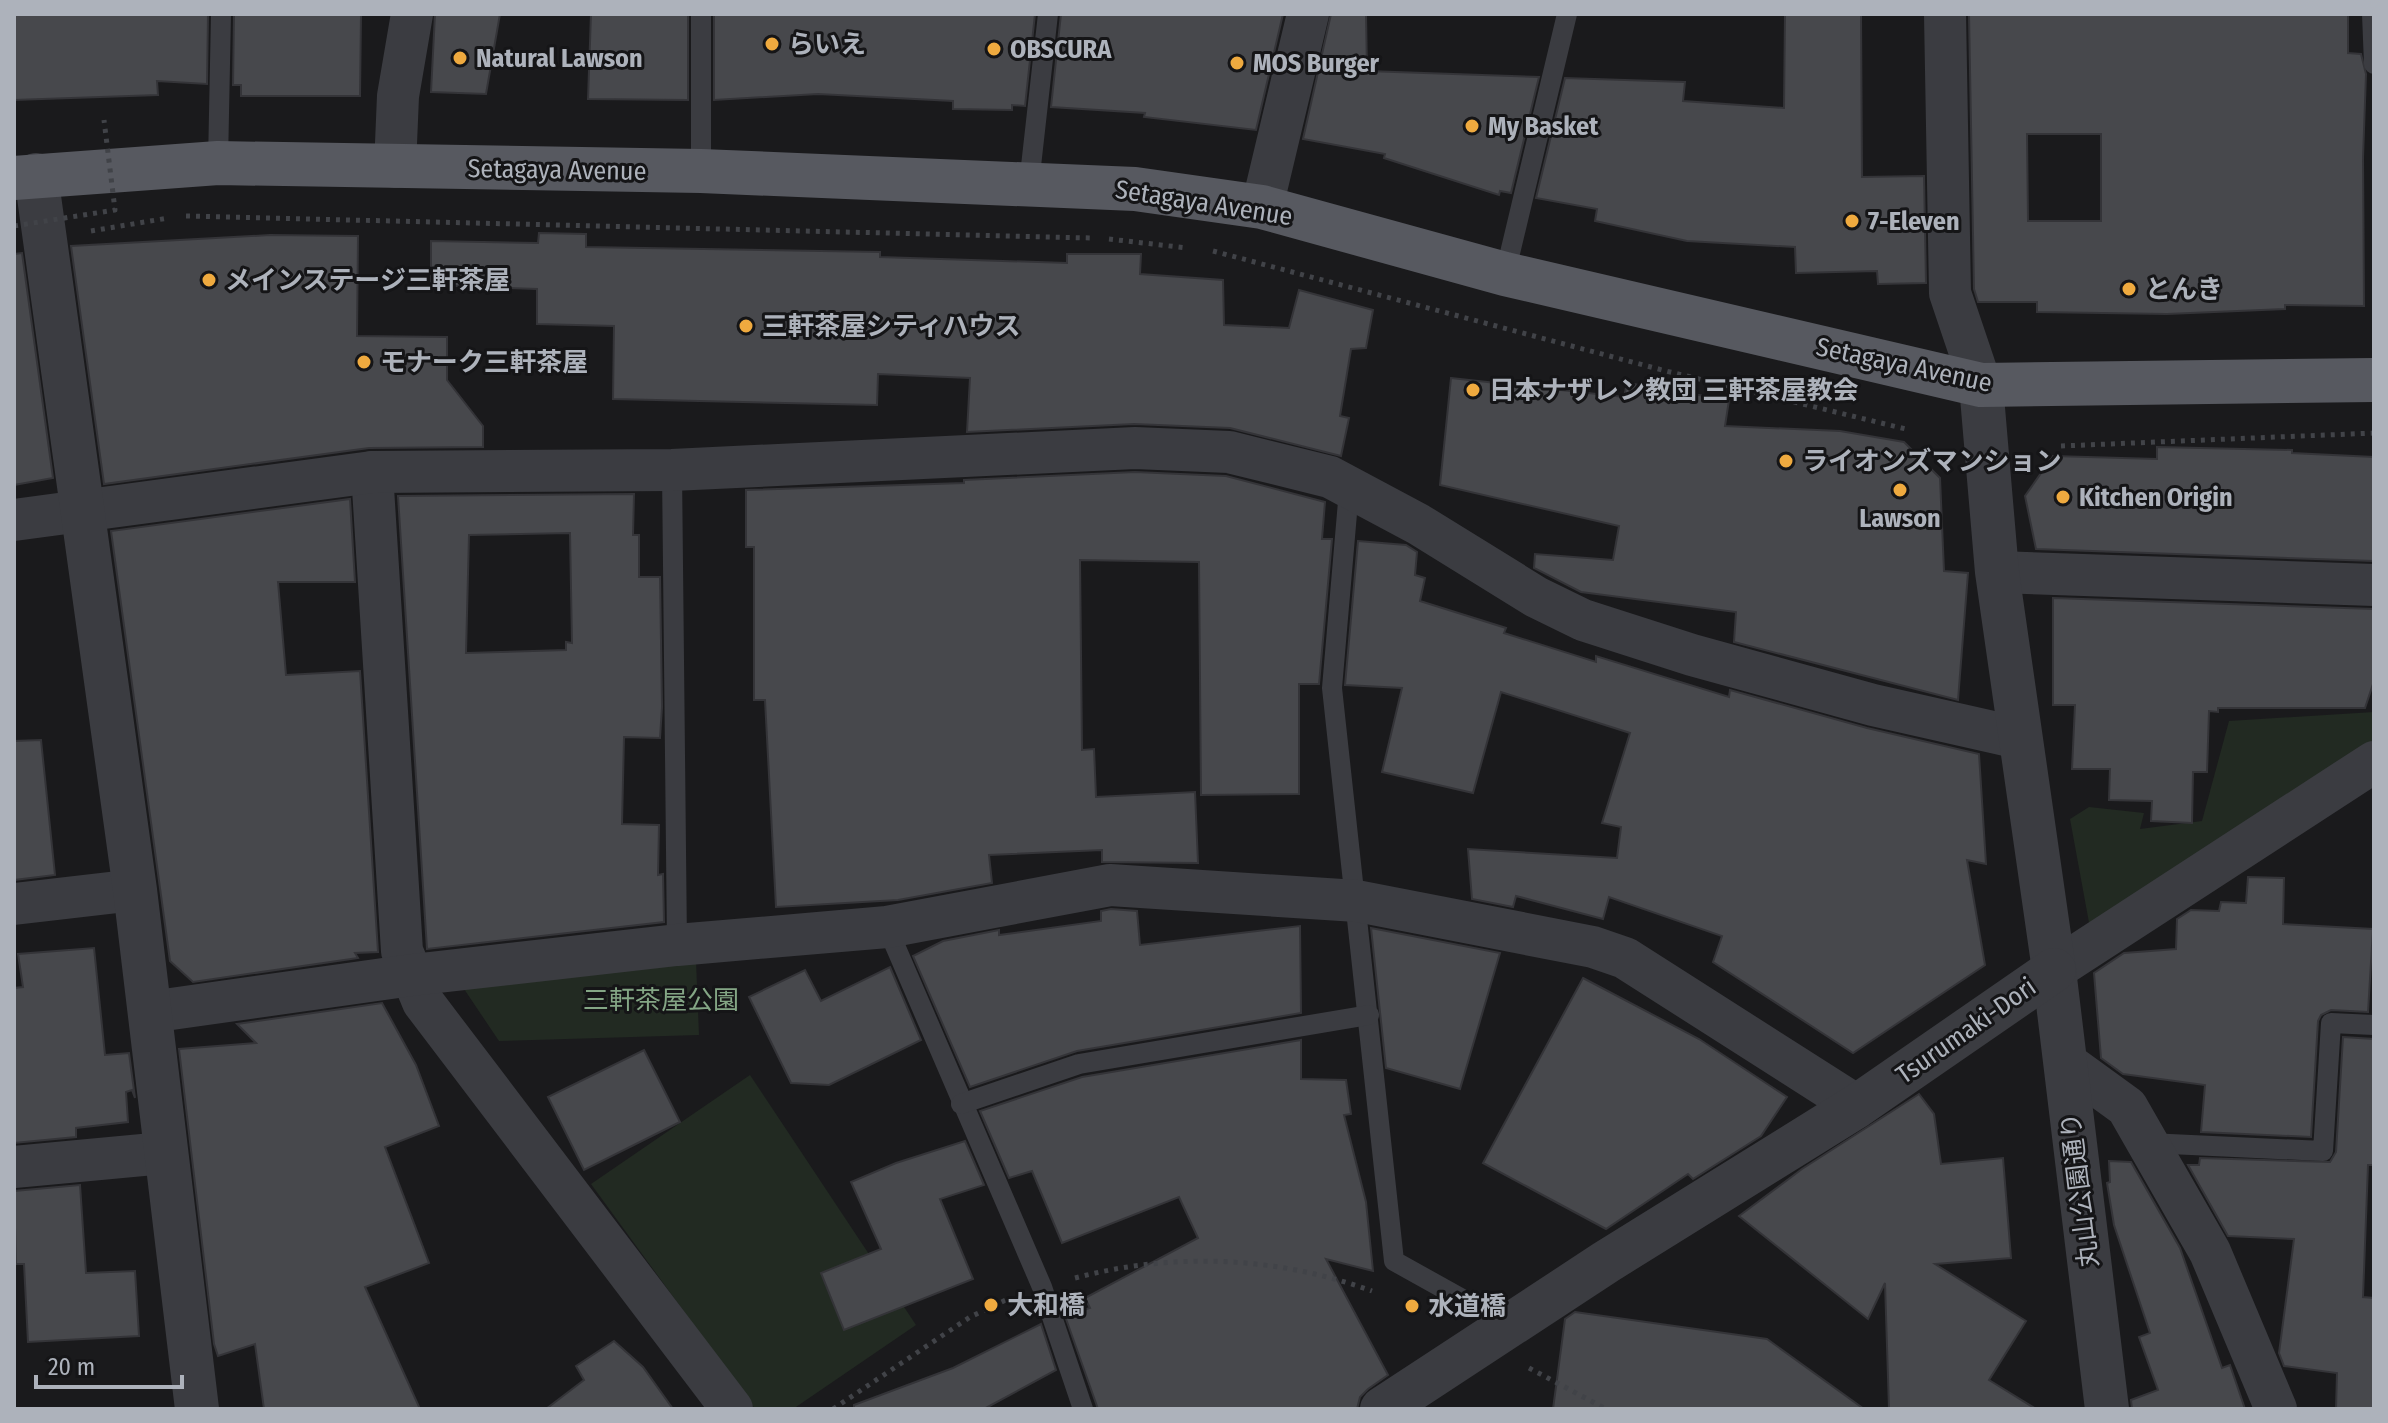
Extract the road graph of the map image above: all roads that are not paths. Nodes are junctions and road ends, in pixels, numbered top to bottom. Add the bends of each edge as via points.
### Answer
1 (221, 14) edge
2 (412, 14) edge
3 (701, 14) edge
4 (1048, 14) edge
5 (1308, 14) edge
6 (1567, 14) edge
7 (1945, 14) edge
8 (2372, 14) edge
9 (2374, 64) edge
10 (218, 163) junction
11 (395, 167) junction
12 (701, 171) junction
13 (25, 176) edge
14 (1029, 184) junction
15 (1262, 207) junction
16 (1505, 274) junction
17 (2374, 380) edge
18 (1981, 385) junction
19 (672, 470) junction
20 (372, 472) junction
21 (1349, 490) junction
22 (85, 508) junction
23 (14, 520) edge
24 (1997, 572) junction
25 (2374, 585) edge
26 (2019, 738) junction
27 (2374, 762) edge
28 (135, 890) junction
29 (1357, 901) junction
30 (14, 904) edge
31 (887, 927) junction
32 (677, 945) junction
33 (2054, 970) junction
34 (412, 975) junction
35 (150, 1012) junction
36 (1369, 1015) junction
37 (2374, 1025) edge
38 (2065, 1062) junction
39 (961, 1104) junction
40 (1857, 1106) junction
41 (2148, 1143) junction
42 (164, 1153) junction
43 (14, 1167) edge
44 (1496, 1334) junction
45 (197, 1409) edge
46 (732, 1409) edge
47 (1083, 1409) edge
48 (1382, 1409) edge
49 (2107, 1409) edge
50 (2276, 1409) edge

1 - 10 lane
2 - 11 street via 398,96
3 - 12 lane
4 - 14 lane
5 - 15 street
6 - 16 lane
7 - 18 street via 1950,293
8 - 9 lane
10 - 11 main road, Setagaya Avenue
10 - 13 main road, Setagaya Avenue
11 - 12 main road, Setagaya Avenue
12 - 14 main road, Setagaya Avenue
13 - 22 street
14 - 15 main road, Setagaya Avenue via 1135,189
15 - 16 main road, Setagaya Avenue
16 - 18 main road, Setagaya Avenue
17 - 18 main road, Setagaya Avenue
18 - 24 street, Tsurumaki-Dori
19 - 20 street
19 - 21 street via 1135,448 1229,452 1330,477
19 - 32 lane
20 - 22 street
20 - 34 street via 402,951
21 - 26 street via 1583,620 1873,705
21 - 29 lane via 1332,688
22 - 23 street
22 - 28 street
24 - 25 street
24 - 26 street, Tsurumaki-Dori
26 - 33 street, Tsurumaki-Dori
27 - 33 street
28 - 30 street
28 - 35 street
29 - 31 street via 1110,885
29 - 36 lane
29 - 40 street via 1593,947 1625,958
31 - 32 street
31 - 39 lane
32 - 34 street
33 - 38 street, 丸山公園通り
33 - 40 street, Tsurumaki-Dori
34 - 35 street
34 - 46 street via 423,1002
35 - 42 street
36 - 39 lane via 1079,1064
36 - 44 lane via 1394,1261
37 - 41 lane via 2331,1023 2323,1151
38 - 41 street via 2127,1107
38 - 49 street, 丸山公園通り
39 - 47 lane via 1042,1287
40 - 44 street, Tsurumaki-Dori
41 - 50 street via 2210,1252
42 - 43 street
42 - 45 street
44 - 48 street, Tsurumaki-Dori

